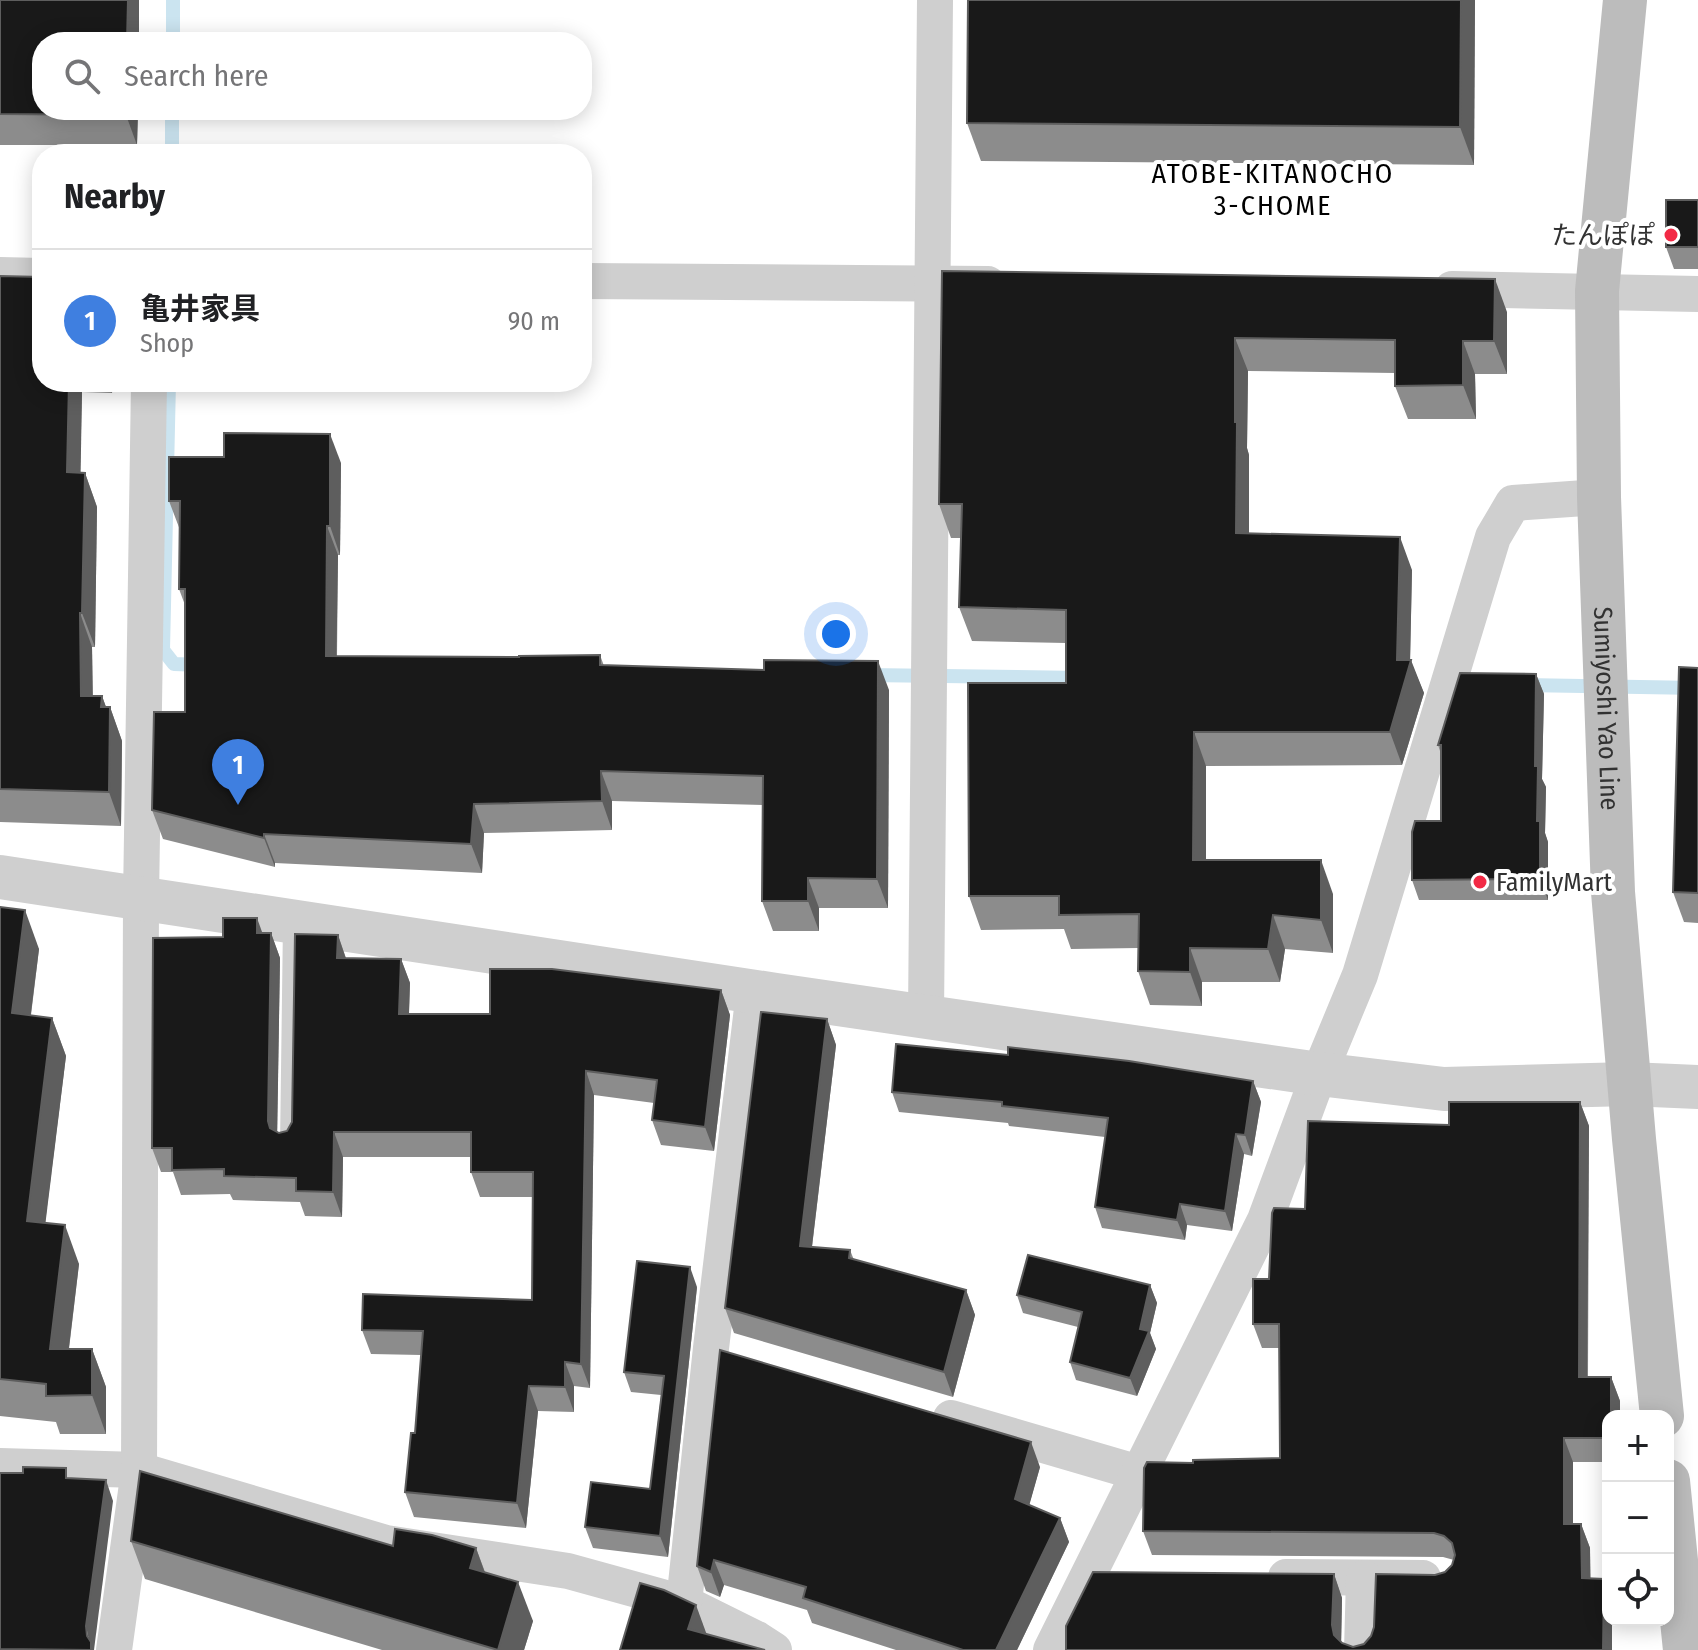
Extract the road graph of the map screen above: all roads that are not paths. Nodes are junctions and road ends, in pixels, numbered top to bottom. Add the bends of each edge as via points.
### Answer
1 (935, 0) edge
2 (1625, 0) edge
3 (0, 275) edge
4 (32, 276) edge
5 (592, 281) edge
6 (932, 283) junction
7 (1027, 284) edge
8 (1421, 289) edge
9 (1597, 291) junction
10 (1698, 294) edge
11 (149, 392) edge
12 (1599, 497) junction
13 (0, 877) edge
14 (141, 899) junction
15 (292, 922) junction
16 (754, 992) junction
17 (926, 1017) junction
18 (1319, 1074) junction
19 (1629, 1084) junction
20 (1698, 1087) edge
21 (289, 1146) edge
22 (1661, 1410) edge
23 (925, 1411) edge
24 (0, 1466) edge
25 (139, 1470) junction
26 (1139, 1473) junction
27 (1668, 1482) edge
28 (1257, 1577) edge
29 (1364, 1578) junction
30 (1443, 1578) edge
31 (684, 1603) junction
32 (114, 1650) edge
33 (774, 1650) edge
34 (1051, 1650) edge
35 (1362, 1650) edge
36 (1685, 1650) edge

1 - 6 street
2 - 9 main road, Sumiyoshi Yao Line
3 - 4 street
5 - 6 street
6 - 7 street
6 - 17 street
8 - 9 street
9 - 10 street
9 - 12 main road, Sumiyoshi Yao Line
11 - 14 street
12 - 18 street via 1513,503 1493,537 1360,975
12 - 19 main road, Sumiyoshi Yao Line via 1613,892
13 - 14 street
14 - 15 street
14 - 25 street
15 - 16 street
15 - 21 lane
16 - 17 street
16 - 31 street via 726,1353
17 - 18 street
18 - 19 street via 1444,1089
18 - 26 street via 1265,1220
19 - 20 street
19 - 22 main road, Sumiyoshi Yao Line
23 - 26 street
24 - 25 street
25 - 31 street via 386,1543 568,1571
25 - 32 street
26 - 34 street via 1104,1575
27 - 36 main road
28 - 29 street
29 - 30 street
29 - 35 street
31 - 33 street

